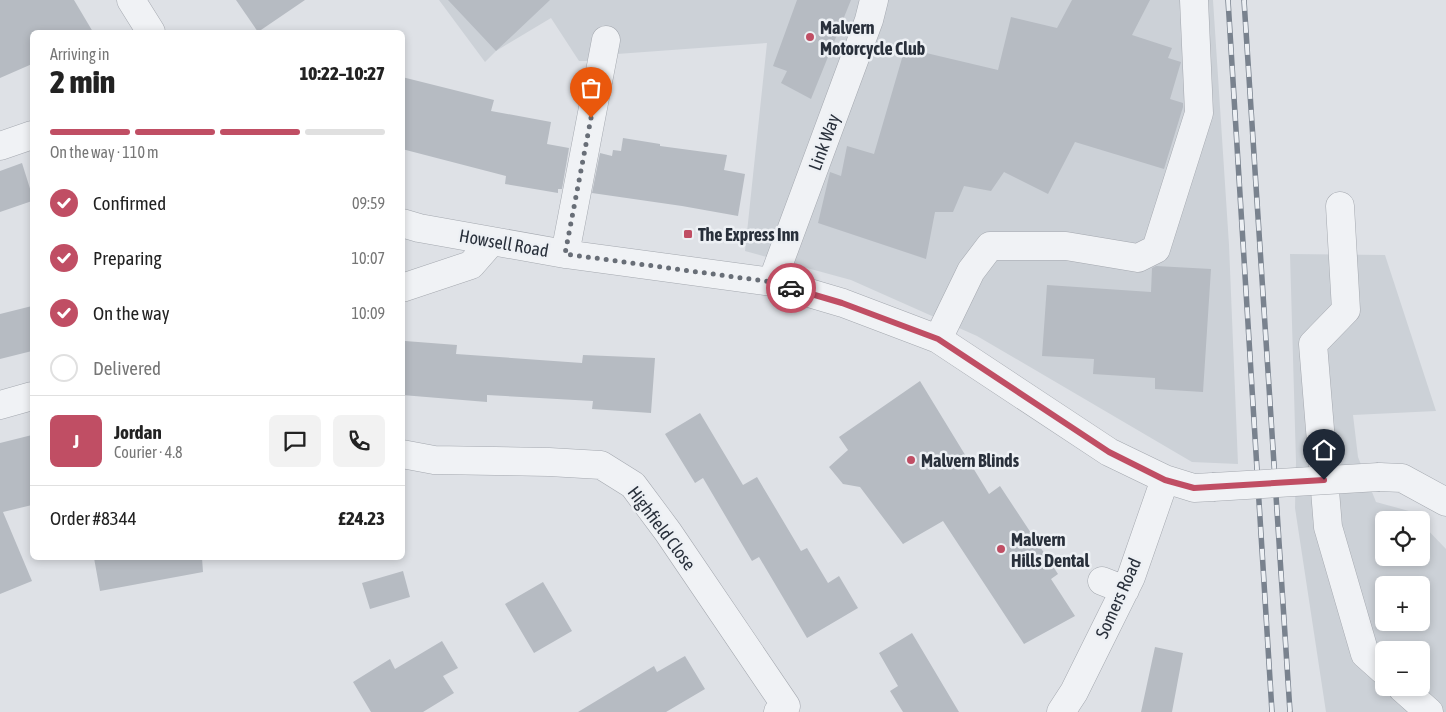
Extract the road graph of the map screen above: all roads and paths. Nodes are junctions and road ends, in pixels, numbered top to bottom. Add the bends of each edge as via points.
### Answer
1 (131, 0) edge
2 (874, 0) edge
3 (1194, 0) edge
4 (150, 30) edge
5 (606, 40) dead end
6 (30, 136) edge
7 (0, 146) edge
8 (1340, 206) dead end
9 (405, 224) edge
10 (492, 241) junction
11 (565, 254) junction
12 (772, 282) junction
13 (405, 287) edge
14 (938, 339) junction
15 (30, 397) edge
16 (0, 405) edge
17 (405, 455) edge
18 (1165, 480) junction
19 (1446, 502) edge
20 (1375, 662) edge
21 (1411, 696) edge
22 (778, 712) edge
23 (1061, 712) edge
24 (1429, 712) edge

1 - 4 street
2 - 12 street, Link Way
3 - 14 street via 1199,112 1156,249 1138,258 1066,246 990,246 971,271
5 - 11 street
6 - 7 street
8 - 20 street via 1346,310 1313,344 1328,527 1366,654
9 - 10 street, Howsell Road
10 - 11 street, Howsell Road
10 - 13 street via 472,265
11 - 12 street, Howsell Road
12 - 14 street, Howsell Road via 842,303
14 - 18 street, Howsell Road via 1109,452
15 - 16 street
17 - 22 street, Highfield Close via 434,460 601,465 633,485 786,706
18 - 19 street, Howsell Road, bridge via 1194,488 1402,478
18 - 23 street, Somers Road via 1131,576 1114,585 1074,692
21 - 24 street

